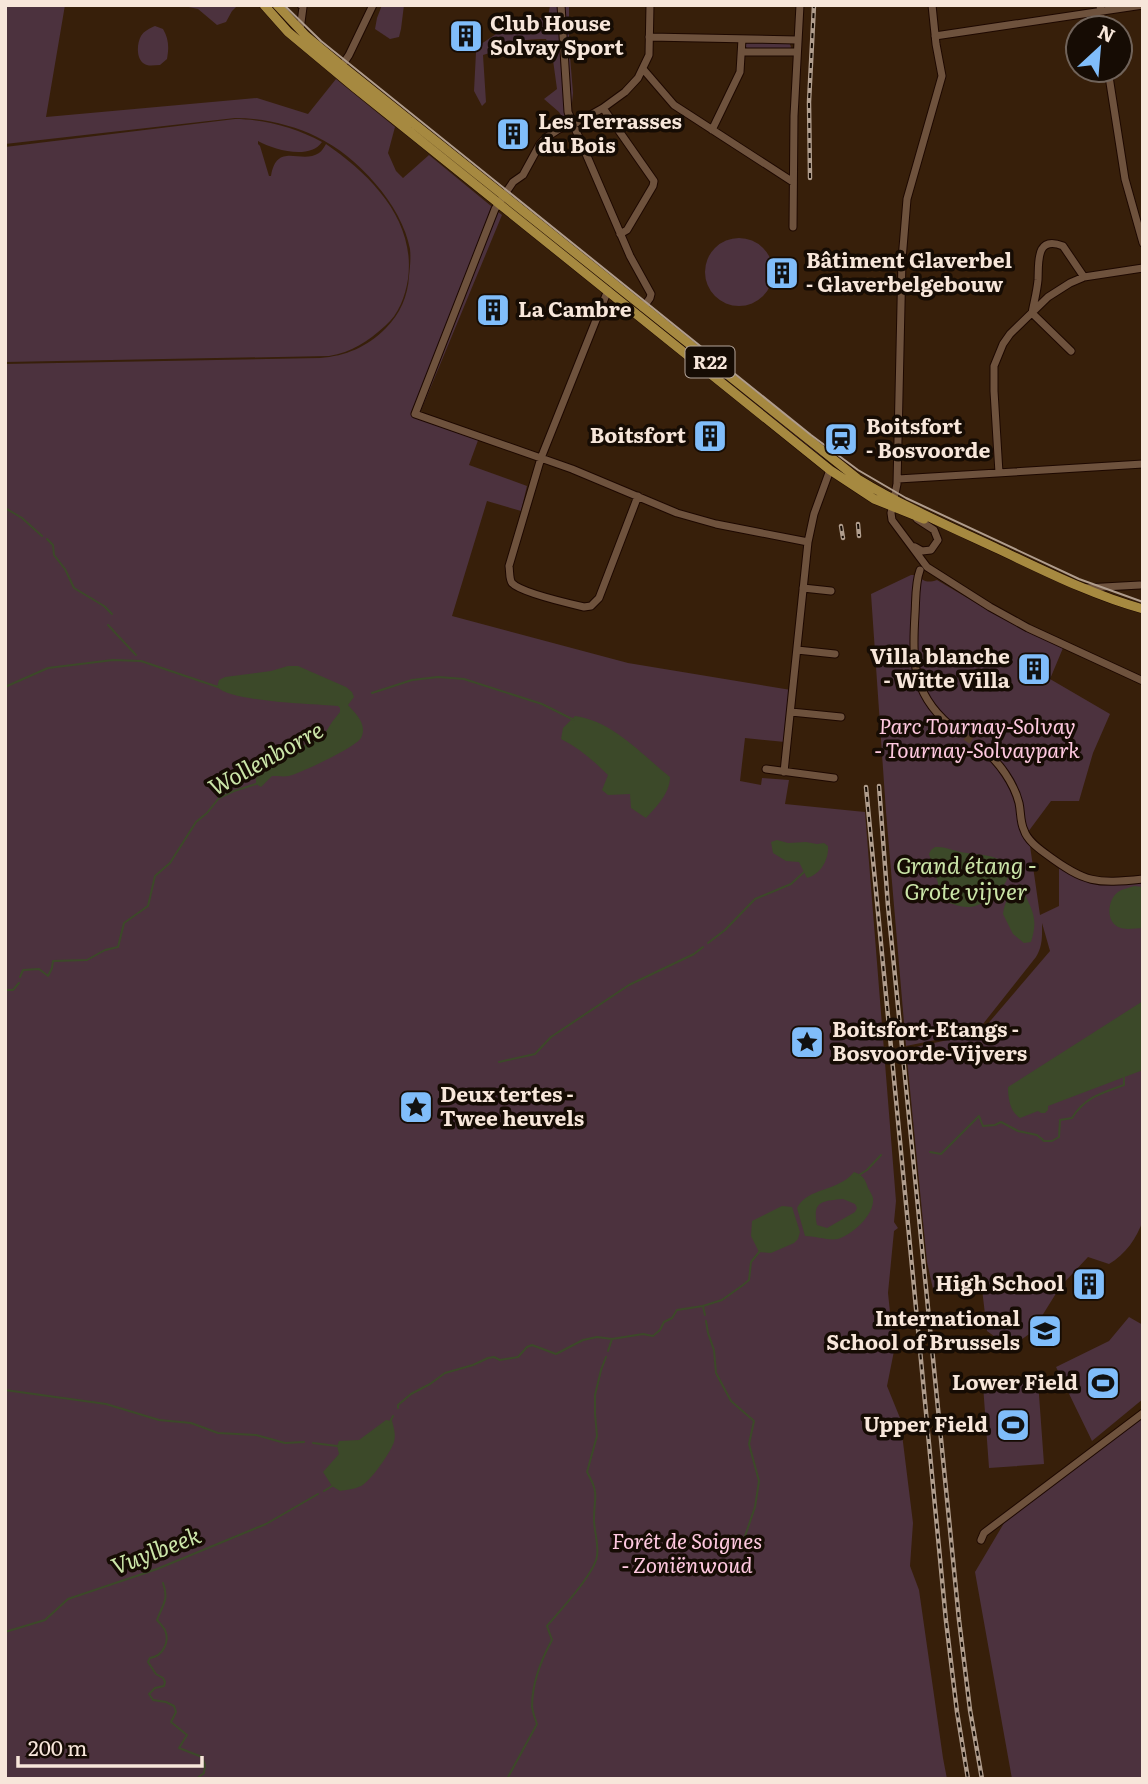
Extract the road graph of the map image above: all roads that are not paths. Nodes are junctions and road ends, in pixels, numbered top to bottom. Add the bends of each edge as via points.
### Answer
1 (264, 5) edge
2 (277, 5) edge
3 (301, 5) edge
4 (373, 5) edge
5 (561, 5) edge
6 (650, 5) edge
7 (800, 5) edge
8 (932, 5) edge
9 (1143, 5) edge
10 (1100, 8) edge
11 (300, 30) junction
12 (934, 36) junction
13 (649, 37) junction
14 (742, 39) junction
15 (797, 40) junction
16 (742, 52) junction
17 (796, 52) junction
18 (643, 69) junction
19 (339, 70) junction
20 (1110, 84) edge
21 (603, 108) junction
22 (573, 125) junction
23 (712, 130) junction
24 (793, 182) junction
25 (501, 199) junction
26 (793, 227) dead end
27 (620, 234) junction
28 (1143, 243) edge
29 (1143, 268) edge
30 (1084, 277) junction
31 (608, 290) junction
32 (643, 308) junction
33 (1032, 313) junction
34 (1071, 351) dead end
35 (541, 458) junction
36 (1143, 464) edge
37 (830, 470) junction
38 (999, 473) junction
39 (898, 479) junction
40 (638, 496) junction
41 (893, 503) junction
42 (907, 513) junction
43 (953, 528) junction
44 (808, 542) junction
45 (912, 545) junction
46 (925, 551) junction
47 (921, 567) junction
48 (1142, 586) edge
49 (803, 588) junction
50 (1083, 588) junction
51 (831, 591) dead end
52 (1143, 609) edge
53 (797, 650) junction
54 (835, 654) dead end
55 (1143, 681) edge
56 (791, 712) junction
57 (841, 717) dead end
58 (957, 731) tunnel mouth
59 (983, 749) tunnel mouth
60 (766, 769) dead end
61 (784, 772) junction
62 (834, 778) dead end
63 (1143, 879) edge
64 (1143, 1413) edge
65 (981, 1540) dead end

1 - 19 main road, R22 via 288,32
2 - 11 main road, R22
3 - 11 street
4 - 19 street
5 - 22 street via 568,112
6 - 13 street
7 - 15 street
8 - 12 street
9 - 10 street
10 - 12 street
11 - 19 main road, R22
12 - 39 street via 942,76 907,199 902,260
13 - 14 street
13 - 18 street
14 - 15 street
14 - 16 street
15 - 17 street
16 - 17 street
16 - 23 street via 740,72
17 - 24 street
18 - 21 street via 625,92
18 - 23 street via 674,105
19 - 25 main road, R22
20 - 28 street via 1125,179
21 - 22 street
21 - 27 street via 654,181 627,230
22 - 25 street via 559,128 540,144 523,175
22 - 27 street
23 - 24 street
24 - 26 street
25 - 31 main road, R22
25 - 32 main road, R22
25 - 35 street via 415,414
27 - 32 street via 650,294
29 - 30 street
30 - 33 street
30 - 33 street via 1063,246 1045,245 1038,261
31 - 35 street
31 - 37 main road, R22
32 - 41 main road, R22
33 - 34 street
33 - 38 street via 1010,334 994,366
35 - 40 street
35 - 40 street via 509,566 511,581 519,588 591,606 599,598
36 - 38 street
37 - 41 main road, R22 via 863,492
37 - 44 street
38 - 39 street
39 - 41 street
40 - 44 street via 716,524
41 - 42 main road, R22
41 - 43 main road, R22
41 - 45 street via 892,520
42 - 43 main road, R22
42 - 46 street via 936,534 936,544
43 - 50 main road, R22
44 - 49 street
45 - 46 street
45 - 47 street
46 - 47 street
47 - 55 street via 1028,628
47 - 58 street via 914,640 916,672 931,707
48 - 50 street
49 - 51 street
49 - 53 street
50 - 52 main road, R22
53 - 54 street
53 - 56 street
56 - 57 street
56 - 61 street
59 - 63 street via 1013,788 1026,836 1037,847 1087,879
60 - 61 street
61 - 62 street
64 - 65 street via 984,1533

